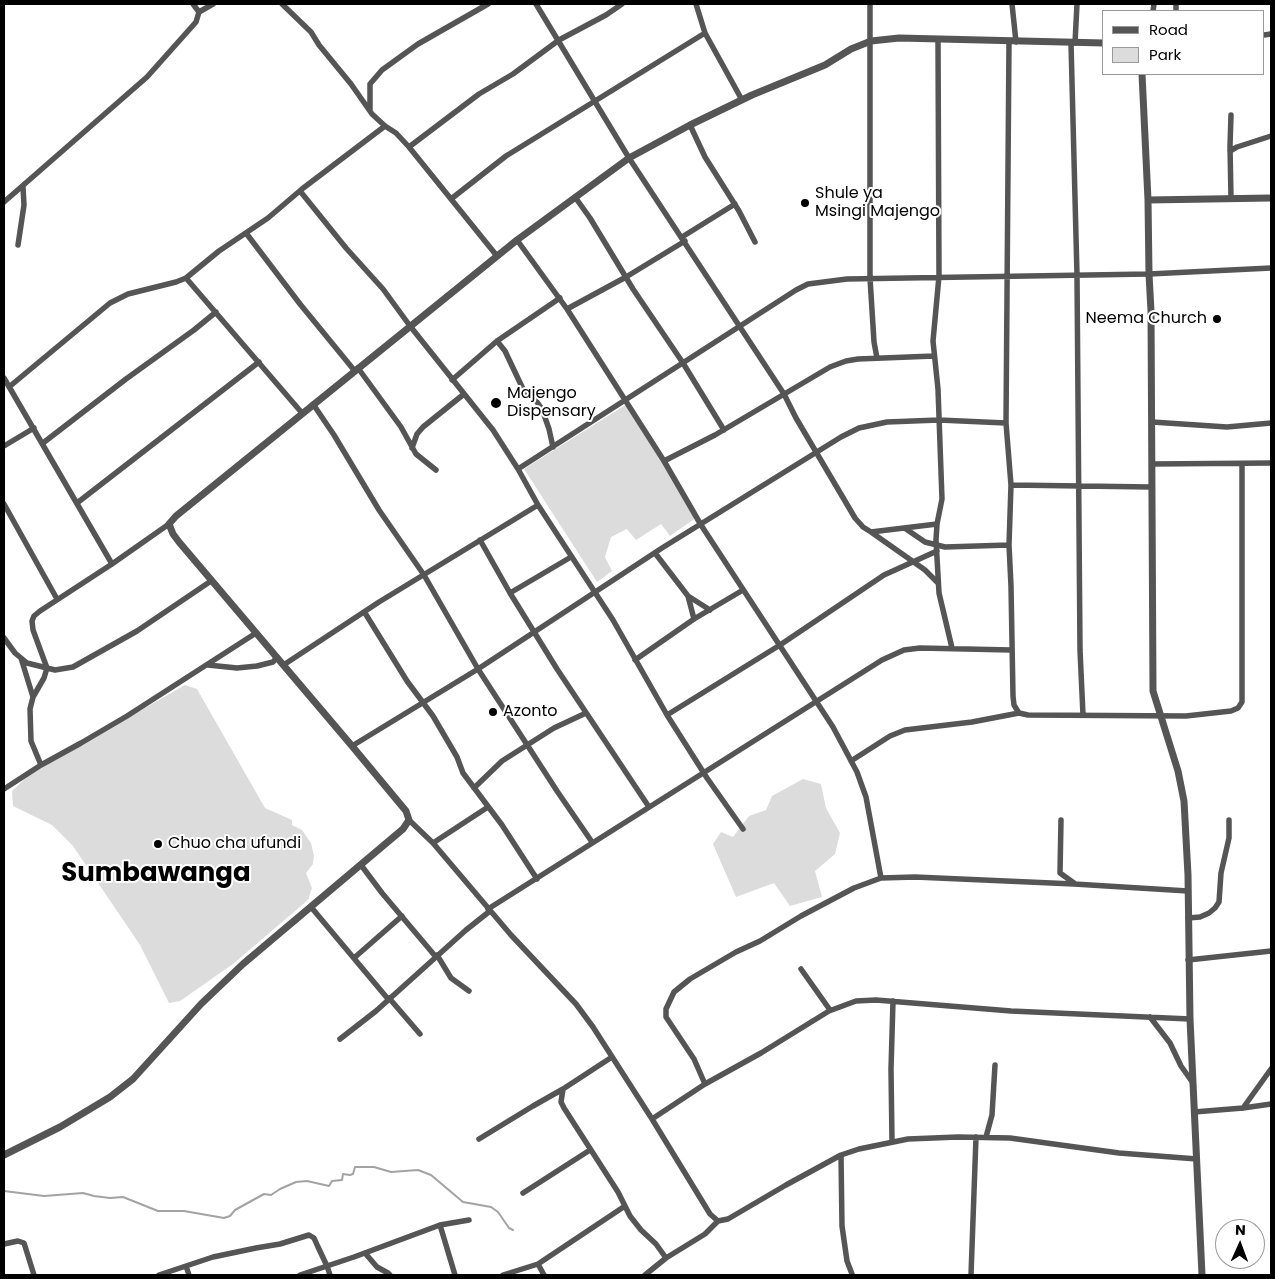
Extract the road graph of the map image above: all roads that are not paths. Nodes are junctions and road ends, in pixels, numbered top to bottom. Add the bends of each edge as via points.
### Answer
1 (193, 4) edge
2 (212, 4) edge
3 (282, 4) edge
4 (488, 4) edge
5 (536, 4) edge
6 (622, 4) edge
7 (696, 4) edge
8 (870, 4) edge
9 (1012, 4) edge
10 (1077, 4) edge
11 (199, 12) junction
12 (705, 33) junction
13 (560, 40) junction
14 (938, 40) junction
15 (871, 41) junction
16 (1013, 42) junction
17 (1073, 43) junction
18 (1102, 43) edge
19 (1142, 75) edge
20 (742, 100) junction
21 (595, 101) junction
22 (370, 110) junction
23 (1231, 115) dead end
24 (690, 125) junction
25 (385, 126) junction
26 (1271, 136) edge
27 (409, 147) junction
28 (1230, 151) junction
29 (630, 158) junction
30 (23, 186) junction
31 (300, 191) junction
32 (575, 197) junction
33 (1231, 198) junction
34 (1271, 198) edge
35 (451, 199) junction
36 (1148, 200) junction
37 (4, 202) edge
38 (735, 204) junction
39 (246, 233) junction
40 (684, 239) junction
41 (517, 240) junction
42 (755, 242) dead end
43 (18, 245) dead end
44 (497, 256) junction
45 (1271, 268) edge
46 (1149, 274) junction
47 (1077, 275) junction
48 (939, 276) junction
49 (626, 277) junction
50 (1007, 277) junction
51 (186, 278) junction
52 (870, 278) junction
53 (560, 298) junction
54 (567, 309) junction
55 (216, 312) junction
56 (410, 326) junction
57 (739, 327) junction
58 (497, 342) junction
59 (934, 356) junction
60 (877, 358) junction
61 (258, 362) junction
62 (683, 363) junction
63 (356, 369) junction
64 (4, 378) edge
65 (452, 380) junction
66 (10, 387) junction
67 (464, 394) junction
68 (784, 394) junction
69 (625, 400) junction
70 (313, 404) junction
71 (302, 413) junction
72 (939, 420) junction
73 (1152, 422) junction
74 (1006, 423) junction
75 (1271, 423) edge
76 (34, 428) junction
77 (724, 430) junction
78 (43, 443) junction
79 (4, 446) edge
80 (552, 447) junction
81 (412, 448) junction
82 (818, 453) junction
83 (664, 462) junction
84 (1271, 463) edge
85 (1152, 464) junction
86 (1242, 464) junction
87 (518, 469) junction
88 (436, 470) dead end
89 (1011, 485) junction
90 (1079, 486) junction
91 (1151, 487) junction
92 (77, 503) junction
93 (4, 504) edge
94 (538, 505) junction
95 (169, 524) junction
96 (701, 524) junction
97 (937, 524) junction
98 (906, 528) junction
99 (871, 532) junction
100 (480, 540) junction
101 (1009, 545) junction
102 (937, 548) junction
103 (655, 553) junction
104 (571, 557) junction
105 (911, 562) junction
106 (112, 564) junction
107 (424, 575) junction
108 (211, 581) junction
109 (938, 583) junction
110 (743, 590) junction
111 (510, 593) junction
112 (594, 593) junction
113 (688, 596) junction
114 (57, 599) junction
115 (710, 610) junction
116 (365, 613) junction
117 (694, 620) junction
118 (534, 632) junction
119 (256, 633) junction
120 (4, 638) edge
121 (780, 645) junction
122 (952, 648) junction
123 (1011, 650) junction
124 (20, 657) junction
125 (277, 657) junction
126 (635, 660) junction
127 (284, 664) junction
128 (208, 665) junction
129 (47, 668) junction
130 (478, 669) junction
131 (32, 696) junction
132 (816, 701) junction
133 (423, 703) junction
134 (586, 713) junction
135 (1019, 713) junction
136 (668, 715) junction
137 (1083, 715) junction
138 (1161, 716) junction
139 (529, 745) junction
140 (352, 746) junction
141 (852, 762) junction
142 (41, 765) junction
143 (703, 772) junction
144 (474, 788) junction
145 (4, 789) edge
146 (488, 806) junction
147 (649, 807) junction
148 (409, 820) junction
149 (1061, 820) dead end
150 (1229, 820) dead end
151 (744, 829) dead end
152 (592, 842) junction
153 (433, 843) junction
154 (361, 865) junction
155 (537, 878) junction
156 (881, 878) junction
157 (1074, 884) junction
158 (1188, 891) junction
159 (311, 907) junction
160 (489, 910) junction
161 (402, 916) junction
162 (1188, 918) junction
163 (1271, 952) edge
164 (436, 956) junction
165 (354, 958) junction
166 (1188, 960) junction
167 (802, 969) dead end
168 (469, 990) dead end
169 (388, 999) junction
170 (893, 1001) junction
171 (830, 1010) junction
172 (1150, 1017) junction
173 (1190, 1019) junction
174 (420, 1034) dead end
175 (340, 1039) dead end
176 (612, 1057) junction
177 (995, 1065) dead end
178 (1271, 1068) edge
179 (1193, 1083) junction
180 (705, 1084) junction
181 (563, 1090) junction
182 (1271, 1104) edge
183 (1243, 1108) junction
184 (1194, 1112) junction
185 (652, 1119) junction
186 (976, 1137) junction
187 (986, 1137) junction
188 (480, 1139) dead end
189 (892, 1141) junction
190 (590, 1150) junction
191 (4, 1155) edge
192 (841, 1155) junction
193 (1196, 1158) junction
194 (524, 1193) dead end
195 (625, 1206) junction
196 (469, 1220) dead end
197 (718, 1221) junction
198 (440, 1225) junction
199 (4, 1244) edge
200 (365, 1253) junction
201 (666, 1258) junction
202 (538, 1264) junction
203 (186, 1266) junction
204 (328, 1266) junction
205 (852, 1274) edge
206 (34, 1275) edge
207 (159, 1275) edge
208 (189, 1275) edge
209 (300, 1275) edge
210 (330, 1275) edge
211 (390, 1275) edge
212 (455, 1275) edge
213 (503, 1275) edge
214 (544, 1275) edge
215 (645, 1275) edge
216 (971, 1275) edge
217 (1202, 1275) edge

1 - 11 street
2 - 11 street
3 - 22 street via 311,32
4 - 22 street via 418,44 382,70 370,84
5 - 13 street
6 - 13 street
7 - 12 street
8 - 15 street
9 - 16 street
10 - 17 street
11 - 30 street via 196,22 147,77
12 - 20 street
12 - 21 street
13 - 21 street
13 - 27 street via 479,94
14 - 15 street via 899,38
14 - 16 street
14 - 48 street
15 - 20 street
15 - 52 street
16 - 17 street
16 - 50 street
17 - 18 street
17 - 47 street
19 - 36 street
20 - 24 street
21 - 29 street
21 - 35 street via 506,156
22 - 25 street
23 - 28 street
24 - 29 street
24 - 38 street via 705,157
25 - 27 street
25 - 31 street
26 - 28 street
27 - 35 street
28 - 33 street
29 - 32 street
29 - 40 street
30 - 37 street
30 - 43 street via 24,204
31 - 39 street
31 - 56 street
32 - 41 street
32 - 49 street
33 - 34 street
33 - 36 street
35 - 44 street
36 - 46 street
38 - 40 street
38 - 42 street
39 - 51 street
39 - 63 street via 300,304
40 - 49 street
40 - 57 street
41 - 44 street
41 - 53 street
44 - 56 street
45 - 46 street
46 - 47 street
46 - 73 street
47 - 50 street
47 - 90 street
48 - 50 street
48 - 52 street
48 - 59 street
49 - 54 street
49 - 62 street
50 - 74 street
51 - 55 street
51 - 66 street via 118,298
52 - 57 street via 808,284
52 - 60 street
53 - 54 street
53 - 58 street
54 - 69 street
55 - 61 street
55 - 78 street
56 - 63 street
56 - 65 street
57 - 62 street
57 - 68 street
58 - 65 street
58 - 80 street via 506,351 523,389 542,409 550,429
59 - 60 street
59 - 72 street
60 - 68 street via 846,361 830,367
61 - 71 street
61 - 92 street
62 - 69 street
62 - 77 street
63 - 70 street
63 - 81 street via 401,427
64 - 66 street
65 - 67 street
66 - 76 street
67 - 81 street via 423,427
67 - 87 street
68 - 77 street
68 - 82 street
69 - 80 street
69 - 83 street
70 - 71 street
70 - 107 street
71 - 95 street
72 - 74 street
72 - 82 street via 874,423 841,437
72 - 97 street via 942,499
73 - 75 street via 1227,427
73 - 85 street
74 - 89 street
76 - 78 street
76 - 79 street
77 - 83 street
78 - 92 street
80 - 87 street
81 - 88 street
82 - 96 street
82 - 99 street via 855,518
83 - 96 street
84 - 86 street
85 - 86 street
85 - 91 street
86 - 138 street via 1242,702 1231,711
87 - 94 street
89 - 90 street
89 - 101 street
90 - 91 street
90 - 137 street
91 - 138 street via 1153,691
92 - 106 street
93 - 114 street
94 - 100 street
94 - 104 street
95 - 106 street
95 - 108 street via 173,534
96 - 103 street
96 - 110 street
97 - 98 street
97 - 102 street
98 - 99 street
98 - 102 street
99 - 105 street
100 - 107 street
100 - 111 street
101 - 102 street
101 - 123 street
102 - 105 street
102 - 109 street
103 - 112 street
103 - 113 street
104 - 111 street
104 - 112 street
105 - 109 street
105 - 121 street via 872,583
106 - 114 street
107 - 116 street
107 - 130 street
108 - 119 street
108 - 129 street via 88,660 62,670
109 - 122 street
110 - 115 street
110 - 121 street
111 - 118 street
112 - 118 street
112 - 126 street
113 - 115 street
113 - 117 street
114 - 129 street via 34,616 32,625
115 - 117 street
116 - 127 street
116 - 133 street
117 - 126 street
118 - 130 street
118 - 134 street
119 - 125 street
119 - 128 street
120 - 124 street
121 - 132 street
121 - 136 street
122 - 123 street
122 - 132 street via 904,650
123 - 135 street via 1012,696
124 - 129 street via 28,663
124 - 131 street
125 - 127 street
125 - 128 street via 273,662 257,666
126 - 136 street
127 - 140 street
128 - 142 street via 111,726
129 - 131 street
130 - 133 street
130 - 139 street
131 - 142 street via 30,734
132 - 141 street
132 - 143 street
133 - 140 street
133 - 144 street
134 - 139 street via 554,728
134 - 147 street
135 - 137 street
135 - 141 street via 904,730
136 - 143 street
137 - 138 street
138 - 158 street via 1184,801
139 - 144 street via 502,761
139 - 152 street
140 - 148 street via 406,811
141 - 156 street via 866,797
142 - 145 street
143 - 147 street
143 - 151 street
144 - 146 street
146 - 153 street
146 - 155 street
147 - 152 street
148 - 153 street
148 - 154 street
149 - 157 street via 1060,873
150 - 162 street via 1219,902 1209,913
152 - 155 street
153 - 160 street
154 - 159 street
154 - 161 street
155 - 160 street
156 - 157 street
156 - 180 street via 854,888 736,952 674,992 666,1009 666,1018 694,1059
157 - 158 street
158 - 162 street
159 - 165 street
159 - 191 street via 201,1004 133,1079 60,1127
160 - 164 street
160 - 176 street via 576,1004
161 - 164 street
161 - 165 street
162 - 166 street
163 - 166 street
164 - 168 street via 451,978
164 - 169 street
165 - 169 street
166 - 173 street
167 - 171 street
169 - 174 street
169 - 175 street
170 - 171 street via 856,1001
170 - 172 street
170 - 189 street
171 - 180 street
172 - 173 street
172 - 179 street via 1170,1043
173 - 179 street
176 - 181 street
176 - 185 street
177 - 187 street via 992,1115
178 - 183 street
179 - 184 street
180 - 185 street
181 - 188 street
181 - 190 street via 561,1102
182 - 183 street
183 - 184 street
184 - 193 street
185 - 197 street via 710,1214
186 - 187 street
186 - 189 street
186 - 216 street
187 - 193 street via 1119,1153
189 - 192 street
190 - 194 street
190 - 195 street
192 - 197 street via 728,1219
192 - 205 street via 842,1226 846,1261
193 - 217 street
195 - 201 street via 640,1230
195 - 202 street
196 - 198 street
197 - 201 street via 705,1234
198 - 200 street
198 - 212 street
199 - 206 street via 24,1243
200 - 204 street
200 - 211 street via 377,1267
201 - 215 street
202 - 213 street
202 - 214 street
203 - 204 street via 309,1236 314,1238
203 - 207 street
203 - 208 street
204 - 209 street
204 - 210 street

